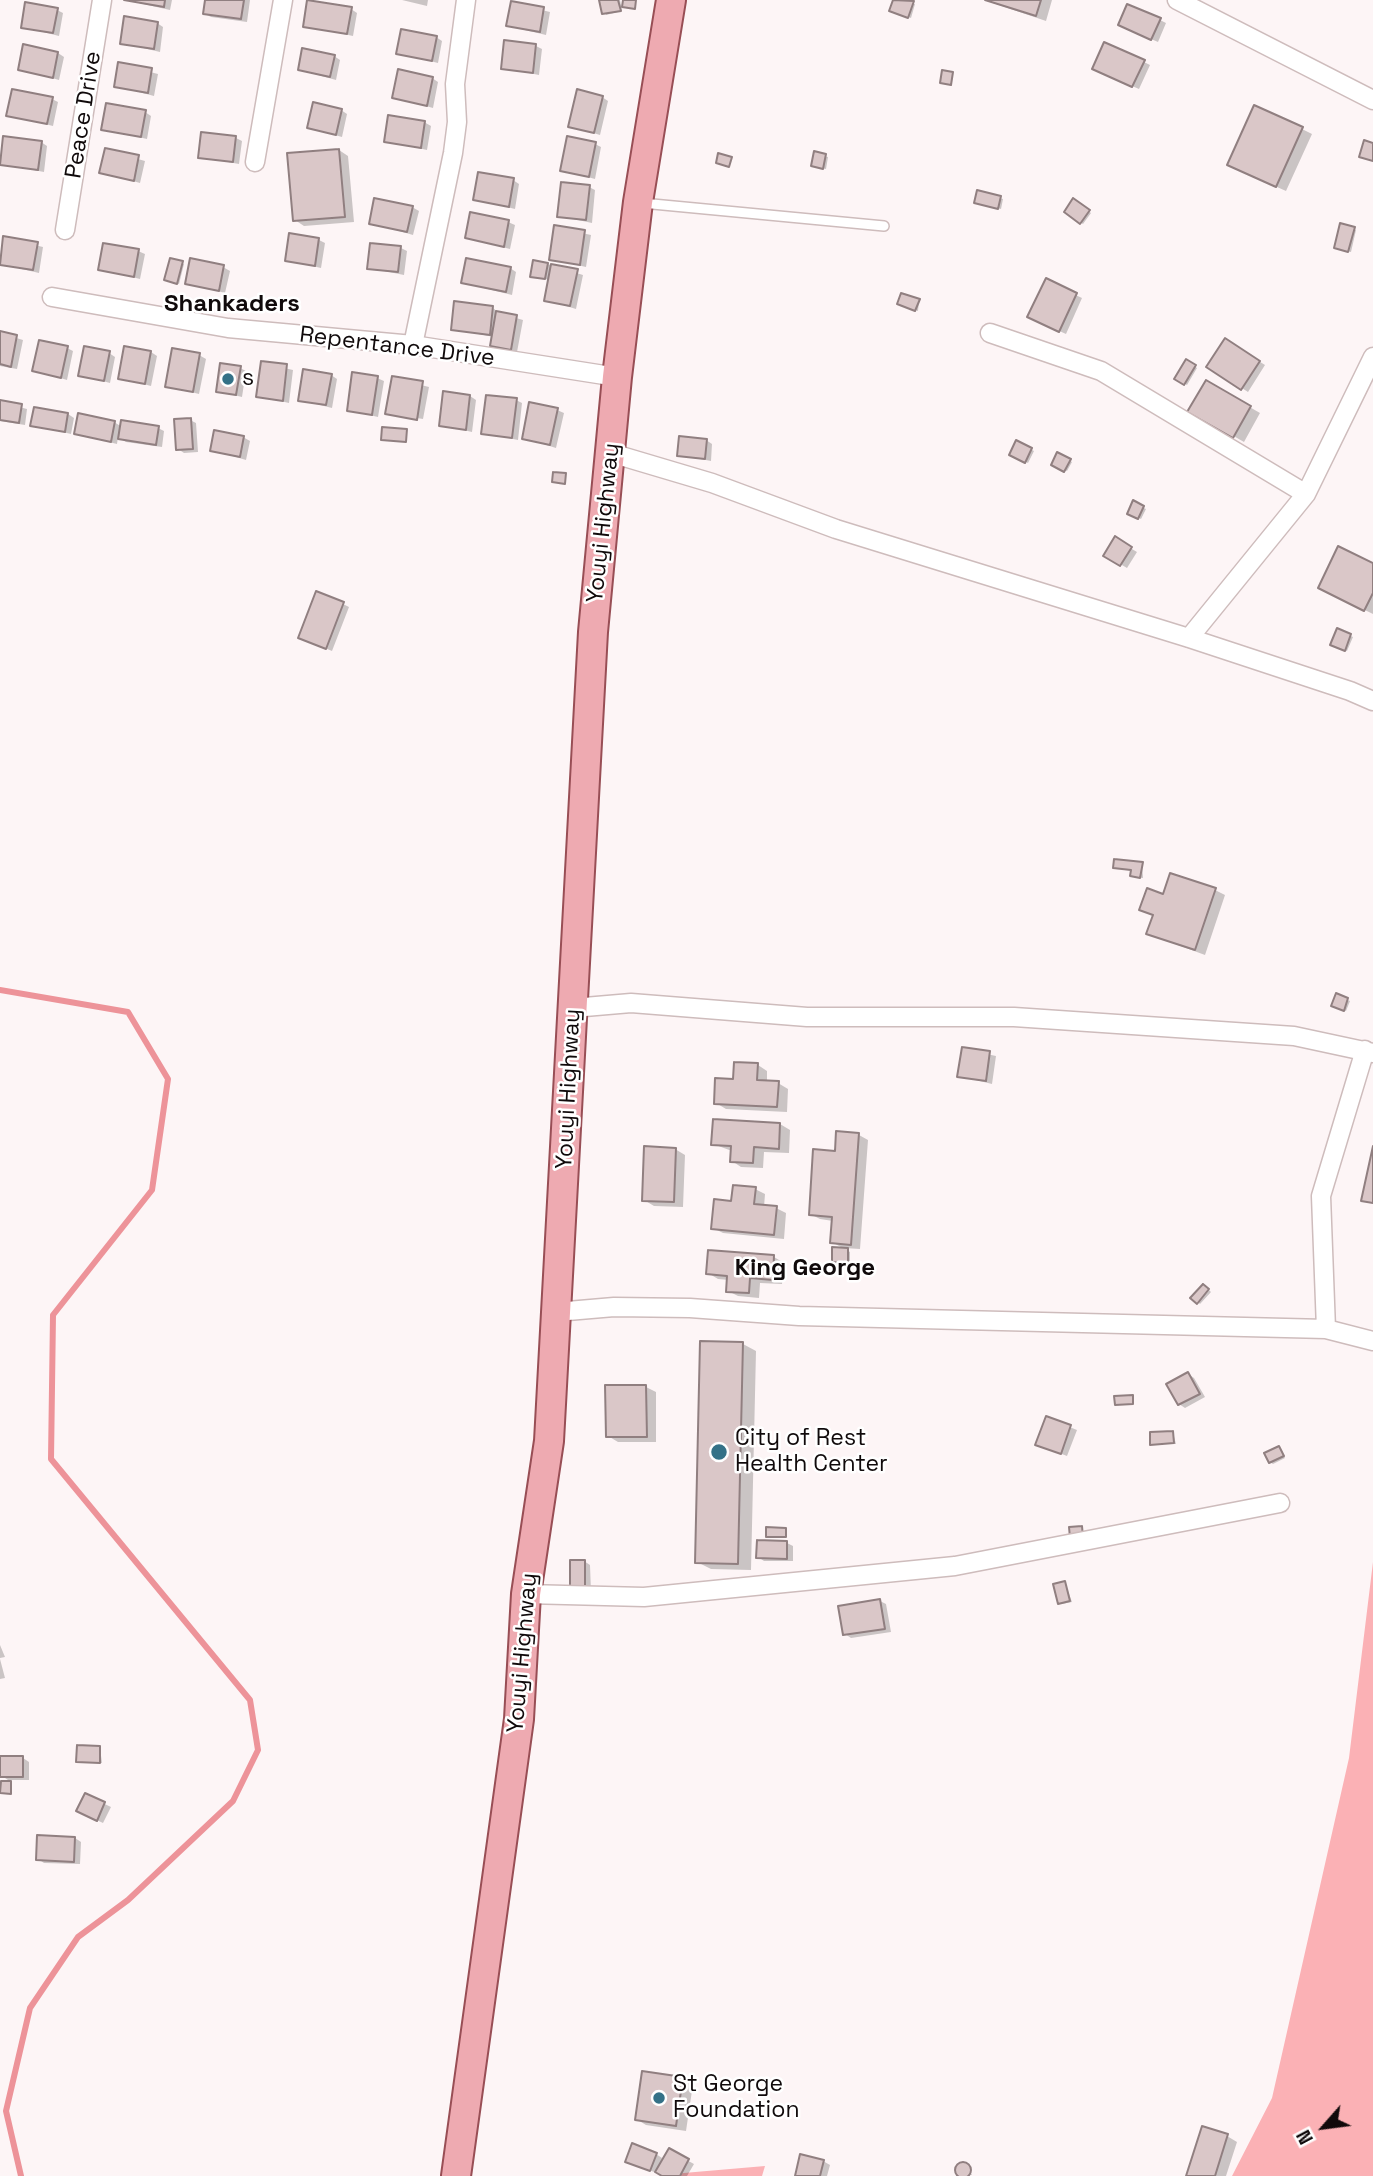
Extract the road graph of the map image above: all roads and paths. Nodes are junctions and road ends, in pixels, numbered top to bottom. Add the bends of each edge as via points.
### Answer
1 (102, 0) edge
2 (283, 0) edge
3 (466, 0) edge
4 (671, 0) edge
5 (1177, 0) edge
6 (1373, 100) edge
7 (255, 162) dead end
8 (638, 202) junction
9 (884, 226) dead end
10 (65, 230) dead end
11 (52, 297) dead end
12 (990, 333) dead end
13 (413, 345) junction
14 (1373, 357) edge
15 (617, 377) junction
16 (611, 453) junction
17 (1306, 494) junction
18 (1189, 638) junction
19 (1373, 701) edge
20 (573, 1008) junction
21 (1369, 1051) edge
22 (556, 1312) junction
23 (1326, 1329) junction
24 (1373, 1341) edge
25 (1280, 1503) dead end
26 (526, 1594) junction
27 (456, 2176) edge

1 - 10 street, Peace Drive
2 - 7 street
3 - 13 street via 455,84 453,153
4 - 8 main road, Youyi Highway
5 - 6 street
8 - 9 lane
8 - 15 main road, Youyi Highway
11 - 13 street, Repentance Drive via 228,328
12 - 17 street via 1101,371
13 - 15 street, Repentance Drive
14 - 17 street
15 - 16 main road, Youyi Highway
16 - 18 street via 712,483 835,529
16 - 20 main road, Youyi Highway via 593,632
17 - 18 street
18 - 19 street
20 - 21 street via 631,1003 807,1017 1014,1017 1294,1036
20 - 22 main road, Youyi Highway
21 - 23 street via 1321,1196
22 - 23 street via 690,1308 799,1316
22 - 26 main road, Youyi Highway via 549,1441
23 - 24 street
25 - 26 street via 955,1566 644,1597
26 - 27 main road, Youyi Highway via 519,1719

